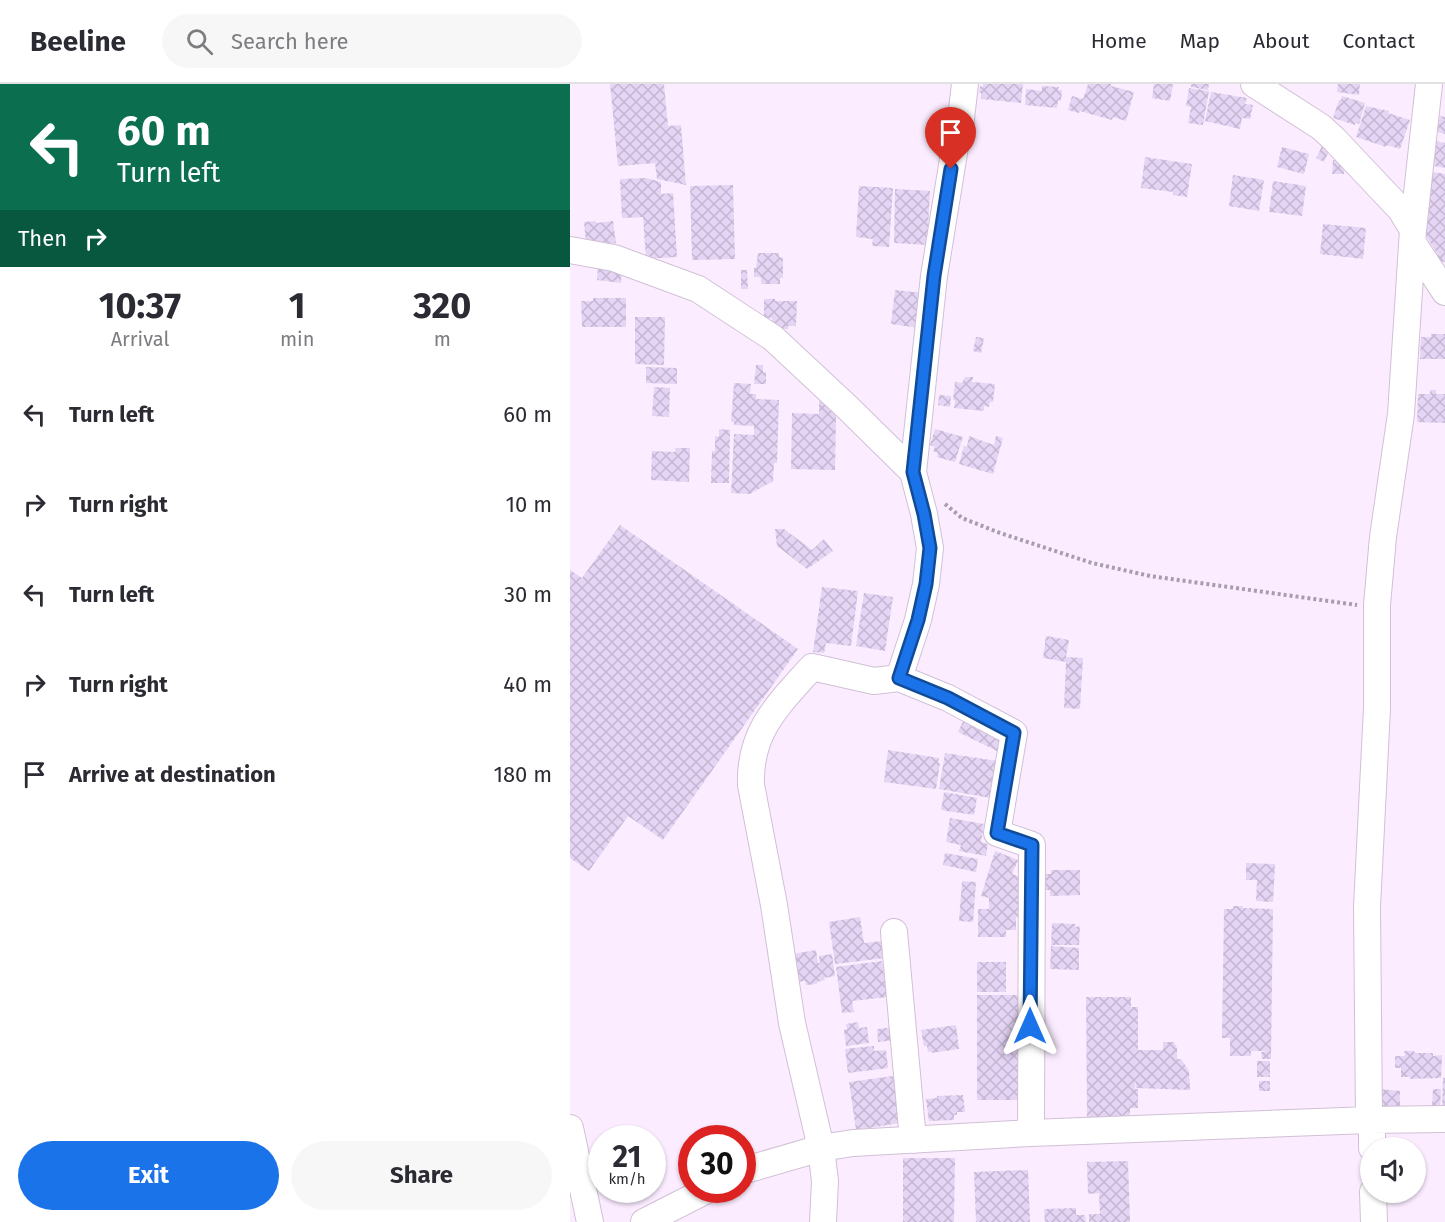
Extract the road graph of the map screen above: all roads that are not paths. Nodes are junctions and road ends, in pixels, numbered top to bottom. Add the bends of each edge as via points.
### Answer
1 (965, 84) edge
2 (1254, 84) edge
3 (1434, 98) edge
4 (1413, 236) junction
5 (570, 250) edge
6 (1445, 292) edge
7 (913, 472) junction
8 (899, 678) junction
9 (894, 932) dead end
10 (1445, 1119) edge
11 (1370, 1120) junction
12 (570, 1128) edge
13 (1031, 1133) junction
14 (1371, 1137) edge
15 (913, 1140) junction
16 (821, 1148) junction
17 (756, 1167) edge
18 (681, 1203) edge
19 (1373, 1203) edge
20 (590, 1222) edge
21 (644, 1222) edge
22 (823, 1222) edge
23 (1374, 1222) edge

1 - 7 street via 934,276
2 - 4 street via 1334,139 1401,210
3 - 4 street
4 - 6 street
4 - 11 street via 1401,414 1377,605 1377,708 1367,907
5 - 7 street via 614,258 698,289 773,338
7 - 8 street via 930,548 918,620
8 - 13 street via 948,698 1014,733 997,833 1032,845
8 - 16 street via 874,681 812,667 767,720 750,765 792,1023
9 - 15 street
10 - 11 street
11 - 13 street
11 - 14 street
12 - 20 street
13 - 15 street
15 - 16 street
16 - 17 street
16 - 22 street via 825,1181
18 - 21 street
19 - 23 street

